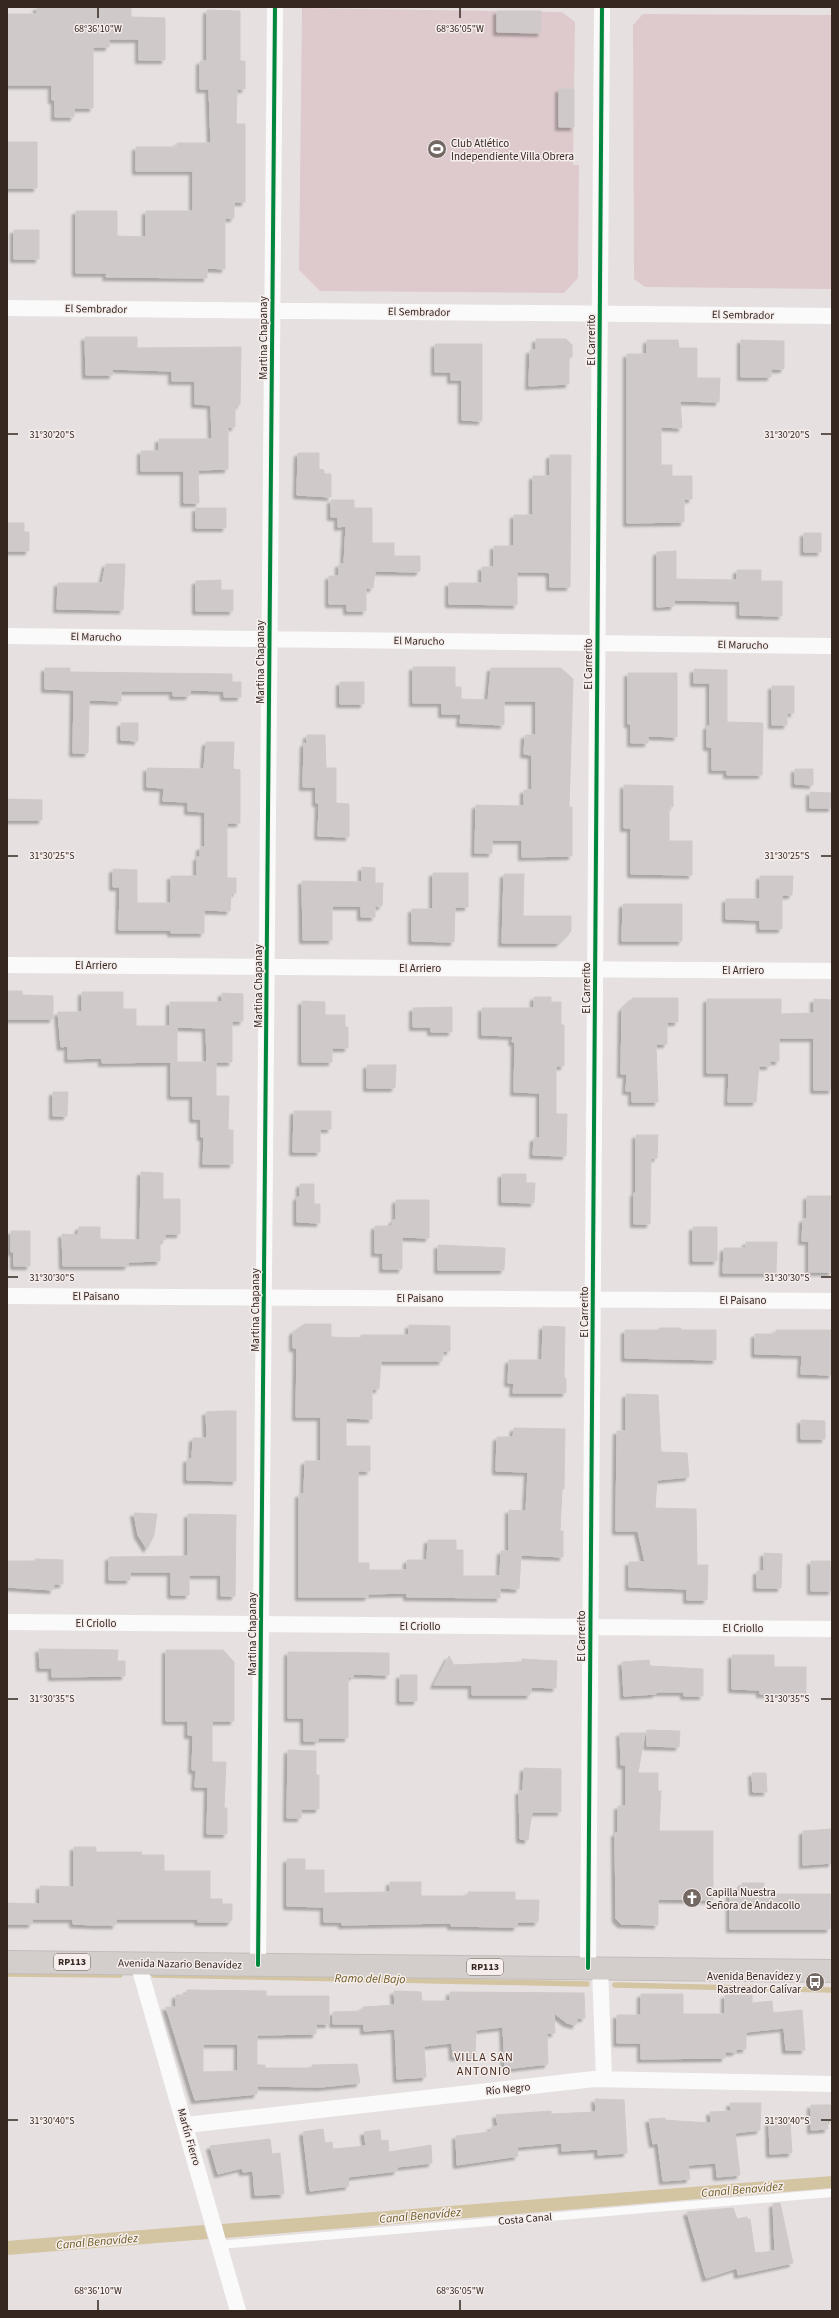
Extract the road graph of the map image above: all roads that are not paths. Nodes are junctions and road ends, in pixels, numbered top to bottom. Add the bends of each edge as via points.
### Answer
1 (274, 7) edge
2 (602, 7) edge
3 (7, 308) edge
4 (272, 310) junction
5 (600, 314) junction
6 (832, 316) edge
7 (7, 636) edge
8 (270, 639) junction
9 (598, 643) junction
10 (832, 646) edge
11 (7, 965) edge
12 (267, 966) junction
13 (595, 969) junction
14 (832, 971) edge
15 (7, 1296) edge
16 (264, 1297) junction
17 (593, 1300) junction
18 (832, 1301) edge
19 (7, 1622) edge
20 (261, 1624) junction
21 (590, 1627) junction
22 (832, 1629) edge
23 (7, 1962) edge
24 (138, 1963) junction
25 (258, 1965) junction
26 (594, 1968) junction
27 (832, 1971) edge
28 (604, 2079) junction
29 (832, 2084) edge
30 (186, 2125) junction
31 (832, 2193) edge
32 (216, 2236) junction
33 (238, 2311) edge

1 - 4 street, Martina Chapanay
2 - 5 street, El Carrerito
3 - 4 street, El Sembrador
4 - 5 street, El Sembrador
4 - 8 street, Martina Chapanay
5 - 6 street, El Sembrador
5 - 9 street, El Carrerito
7 - 8 street, El Marucho
8 - 9 street, El Marucho
8 - 12 street, Martina Chapanay
9 - 10 street, El Marucho
9 - 13 street, El Carrerito
11 - 12 street, El Arriero
12 - 13 street, El Arriero
12 - 16 street, Martina Chapanay
13 - 14 street, El Arriero
13 - 17 street, El Carrerito
15 - 16 street, El Paisano
16 - 17 street, El Paisano
16 - 20 street, Martina Chapanay
17 - 18 street, El Paisano
17 - 21 street, El Carrerito
19 - 20 street, El Criollo
20 - 21 street, El Criollo
20 - 25 street, Martina Chapanay
21 - 22 street, El Criollo
21 - 26 street, El Carrerito
23 - 24 main road, Avenida Nazario Benavídez / RP113
24 - 25 main road, Avenida Nazario Benavídez / RP113
24 - 30 street, Martín Fierro
25 - 26 main road, Avenida Nazario Benavídez / RP113
26 - 27 main road, Avenida Nazario Benavídez / RP113
26 - 28 street, El Carrerito
28 - 29 street, Río Negro
28 - 30 street, Río Negro
30 - 32 street, Martín Fierro
31 - 32 lane, Costa Canal
32 - 33 street, Martín Fierro

